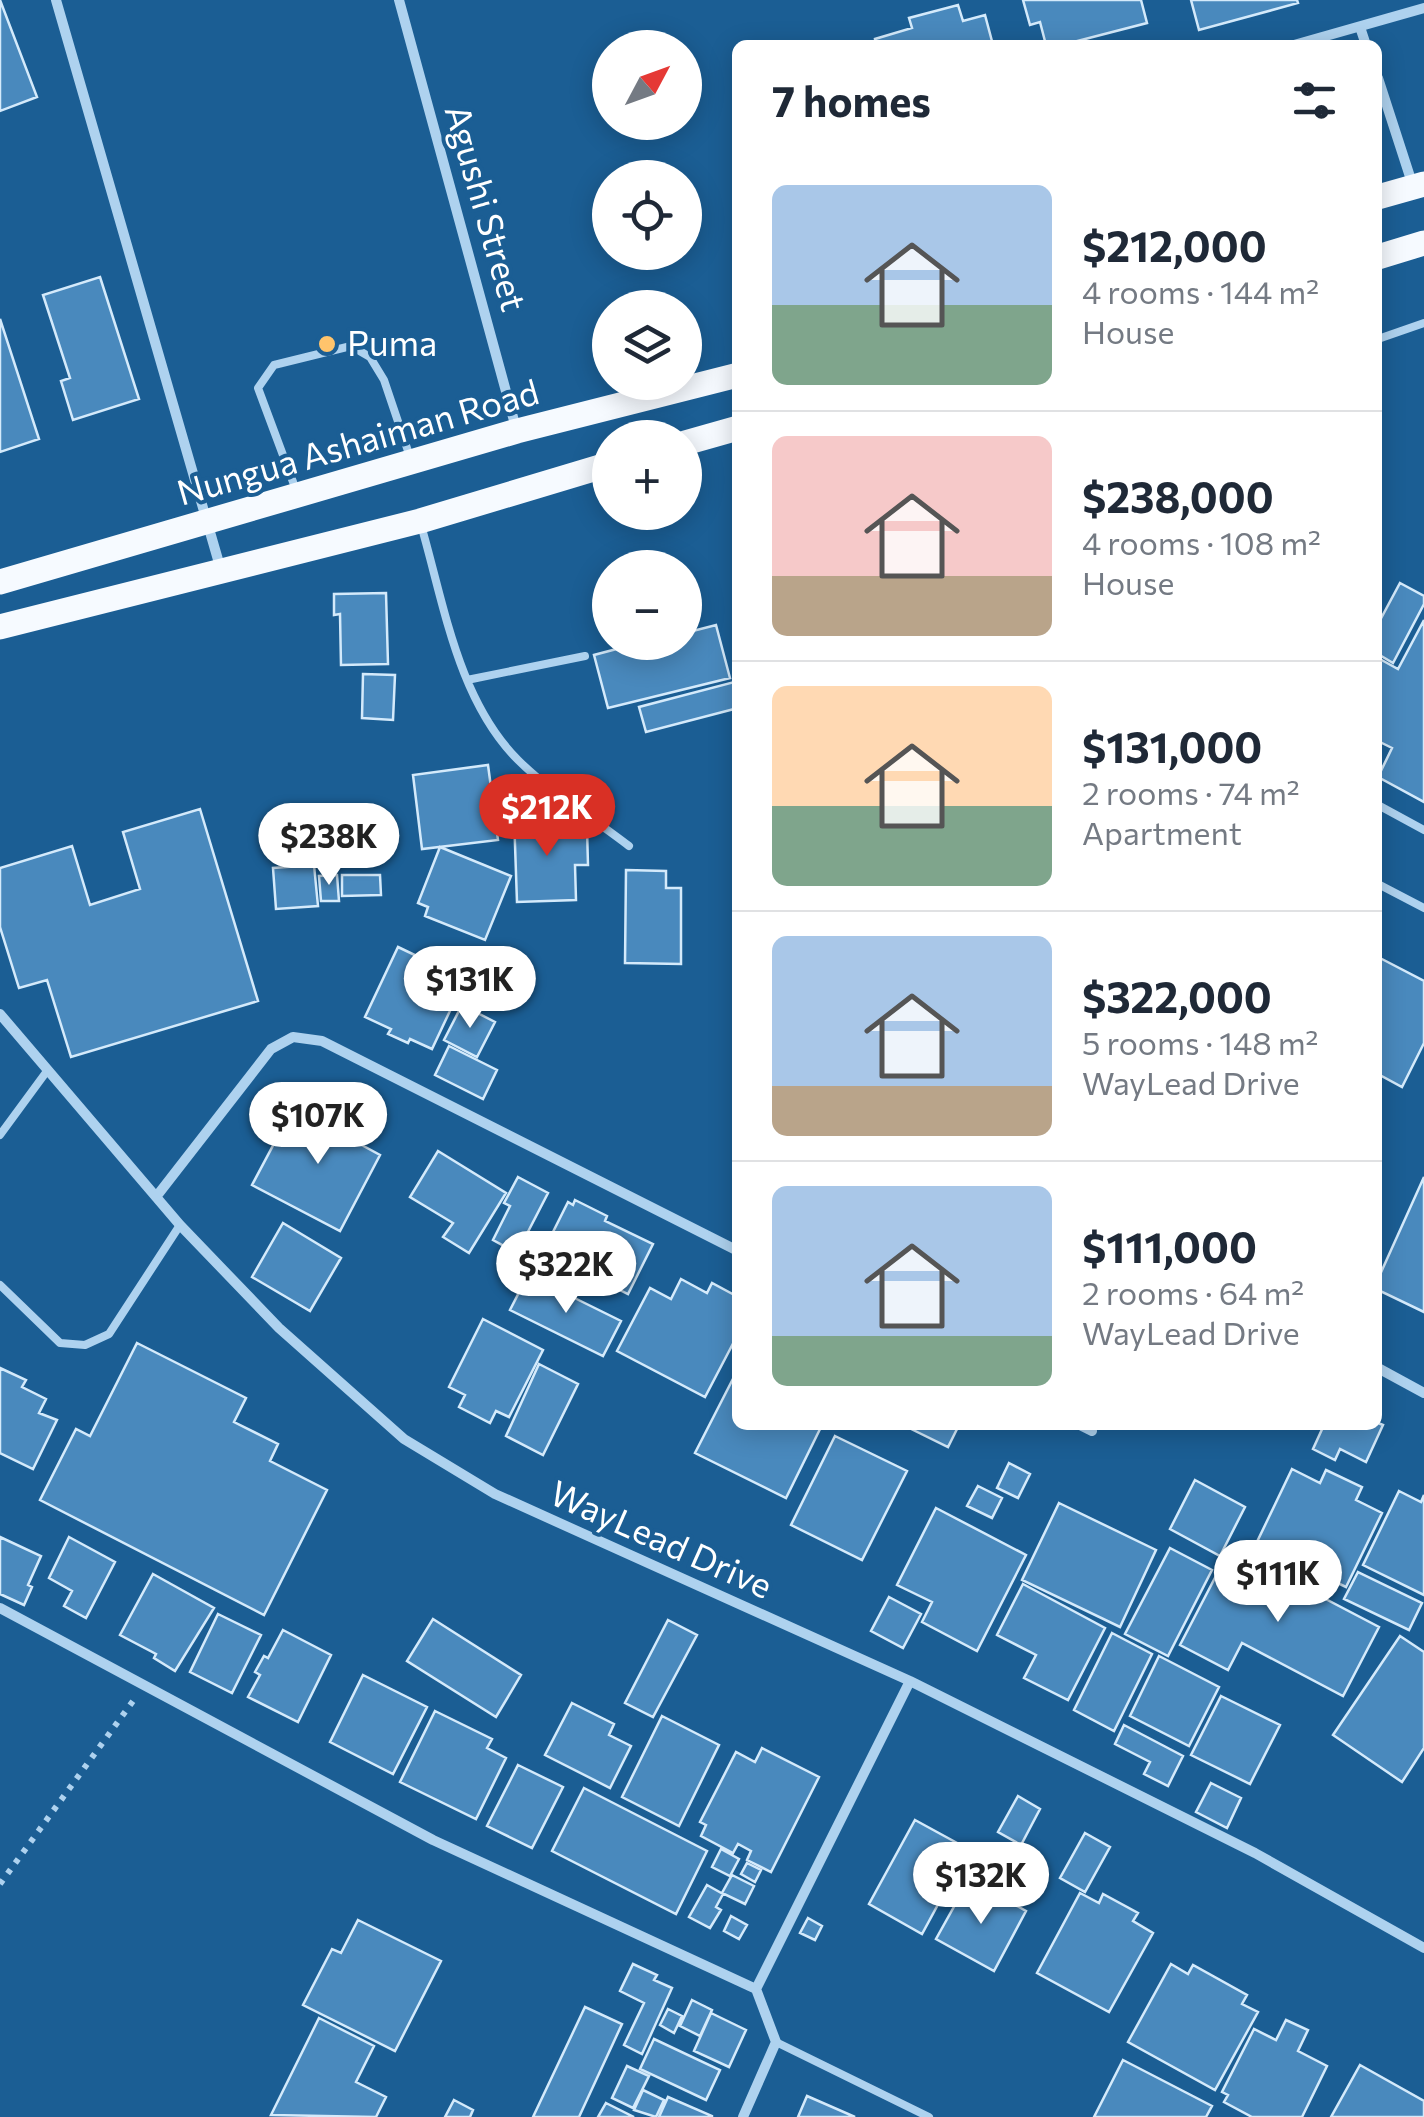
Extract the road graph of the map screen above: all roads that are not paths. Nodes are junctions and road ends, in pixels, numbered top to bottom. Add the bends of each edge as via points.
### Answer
1 (56, 0) edge
2 (399, 0) edge
3 (1424, 8) edge
4 (1360, 26) junction
5 (1311, 40) edge
6 (1364, 40) edge
7 (1382, 89) edge
8 (1419, 186) edge
9 (1382, 196) edge
10 (1424, 242) edge
11 (1382, 256) edge
12 (1424, 323) edge
13 (1382, 338) edge
14 (732, 377) edge
15 (732, 430) edge
16 (517, 431) junction
17 (702, 438) edge
18 (412, 460) junction
19 (592, 469) edge
20 (298, 494) junction
21 (420, 521) junction
22 (205, 524) junction
23 (221, 570) junction
24 (0, 582) edge
25 (0, 628) edge
26 (585, 656) dead end
27 (466, 680) junction
28 (1382, 807) edge
29 (1424, 830) edge
30 (629, 846) dead end
31 (1382, 886) edge
32 (1424, 908) edge
33 (0, 1014) edge
34 (47, 1071) junction
35 (0, 1135) edge
36 (156, 1196) junction
37 (180, 1225) junction
38 (732, 1248) edge
39 (0, 1285) edge
40 (1382, 1370) edge
41 (1424, 1393) edge
42 (0, 1608) edge
43 (910, 1681) junction
44 (1424, 1948) edge
45 (756, 1989) junction
46 (776, 2042) junction
47 (743, 2117) edge
48 (929, 2117) edge

1 - 22 street
2 - 16 street, Agushi Street
3 - 4 street
4 - 5 street
4 - 6 street
7 - 8 street
8 - 9 main road
10 - 11 main road
12 - 13 lane
14 - 16 main road, Nungua Ashaiman Road
15 - 17 main road
16 - 18 main road, Nungua Ashaiman Road
18 - 20 main road, Nungua Ashaiman Road
18 - 20 lane via 370,357 351,346 274,365 258,388
19 - 21 main road
20 - 22 main road, Nungua Ashaiman Road
21 - 23 main road
21 - 27 lane
22 - 23 street
22 - 24 main road, Nungua Ashaiman Road
23 - 25 main road
26 - 27 lane
27 - 30 lane via 519,761
28 - 29 lane
31 - 32 lane
33 - 34 street, WayLead Drive
34 - 35 lane
34 - 36 street, WayLead Drive
36 - 37 street, WayLead Drive
36 - 38 street via 271,1049 293,1038 322,1041
37 - 39 lane via 109,1334 85,1345 60,1344
37 - 43 street, WayLead Drive via 280,1328 404,1439 495,1494
40 - 41 street
42 - 45 street via 434,1840
43 - 44 street, WayLead Drive via 1255,1852
43 - 45 street
45 - 46 street
46 - 47 street
46 - 48 lane

